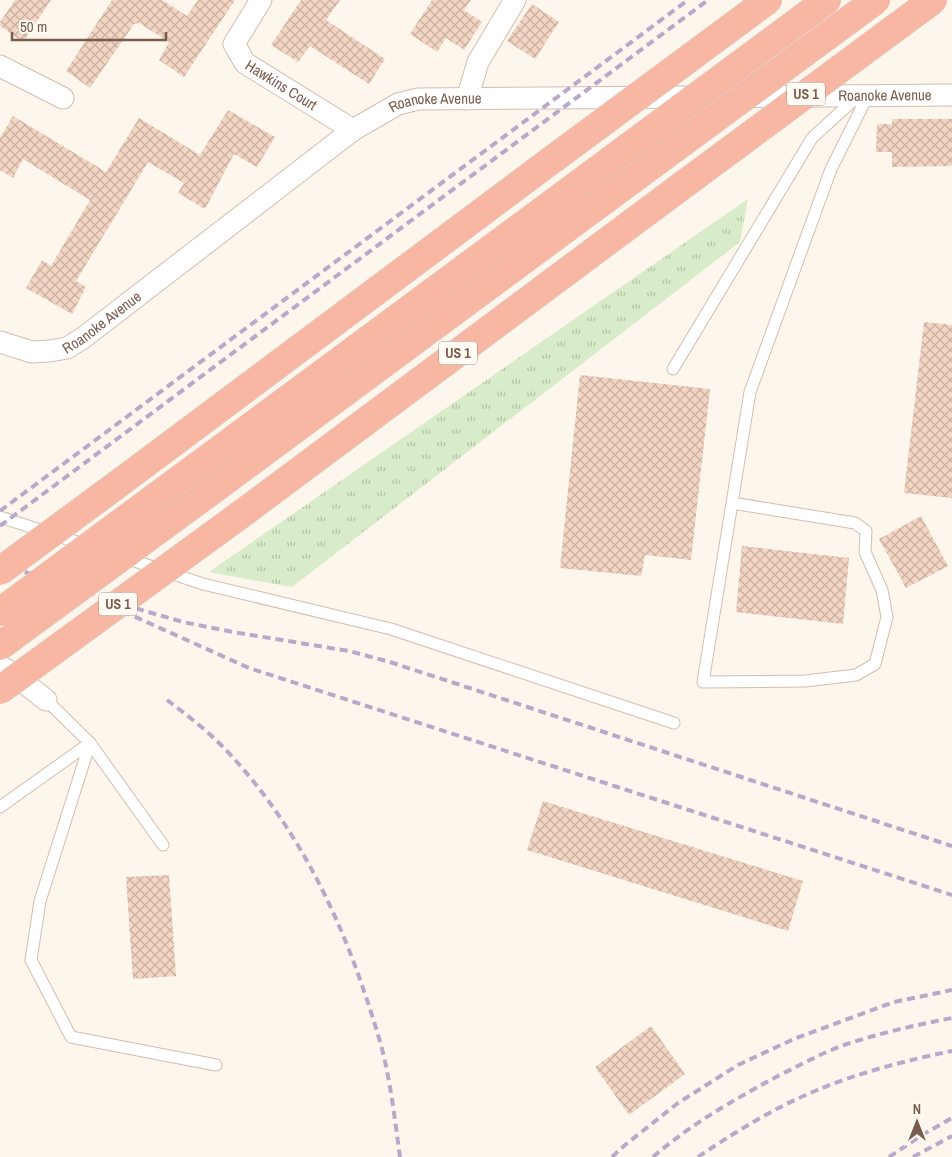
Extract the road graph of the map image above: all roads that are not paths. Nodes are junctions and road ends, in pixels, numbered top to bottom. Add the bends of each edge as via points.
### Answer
1 (261, 0) edge
2 (515, 0) edge
3 (768, 0) edge
4 (827, 0) edge
5 (876, 0) edge
6 (934, 0) edge
7 (0, 66) edge
8 (952, 95) edge
9 (863, 96) junction
10 (63, 98) dead end
11 (467, 98) junction
12 (353, 130) junction
13 (0, 342) edge
14 (673, 369) dead end
15 (732, 503) junction
16 (0, 517) edge
17 (0, 571) edge
18 (0, 612) edge
19 (0, 646) edge
20 (0, 666) edge
21 (0, 690) edge
22 (46, 700) joint
23 (674, 724) dead end
24 (90, 743) junction
25 (0, 808) edge
26 (163, 845) dead end
27 (216, 1065) dead end

1 - 12 street, Hawkins Court via 234,44 245,63
2 - 11 street via 478,62
3 - 17 highway, bridge
4 - 18 highway, bridge
5 - 19 highway, bridge
6 - 21 highway, US 1, bridge
7 - 10 street
8 - 9 street, Roanoke Avenue
9 - 11 street, Roanoke Avenue
9 - 14 lane via 812,138
9 - 15 lane via 831,169 750,392
11 - 12 street, Roanoke Avenue via 418,99 398,104
12 - 13 street, Roanoke Avenue via 67,348 32,352
15 - 15 lane via 703,682 805,681 856,675 875,664 887,617 882,590 865,552 866,531 855,523
16 - 23 lane via 203,584 391,629
20 - 22 street
22 - 24 lane
24 - 25 lane
24 - 26 lane
24 - 27 lane via 40,902 31,960 72,1037

